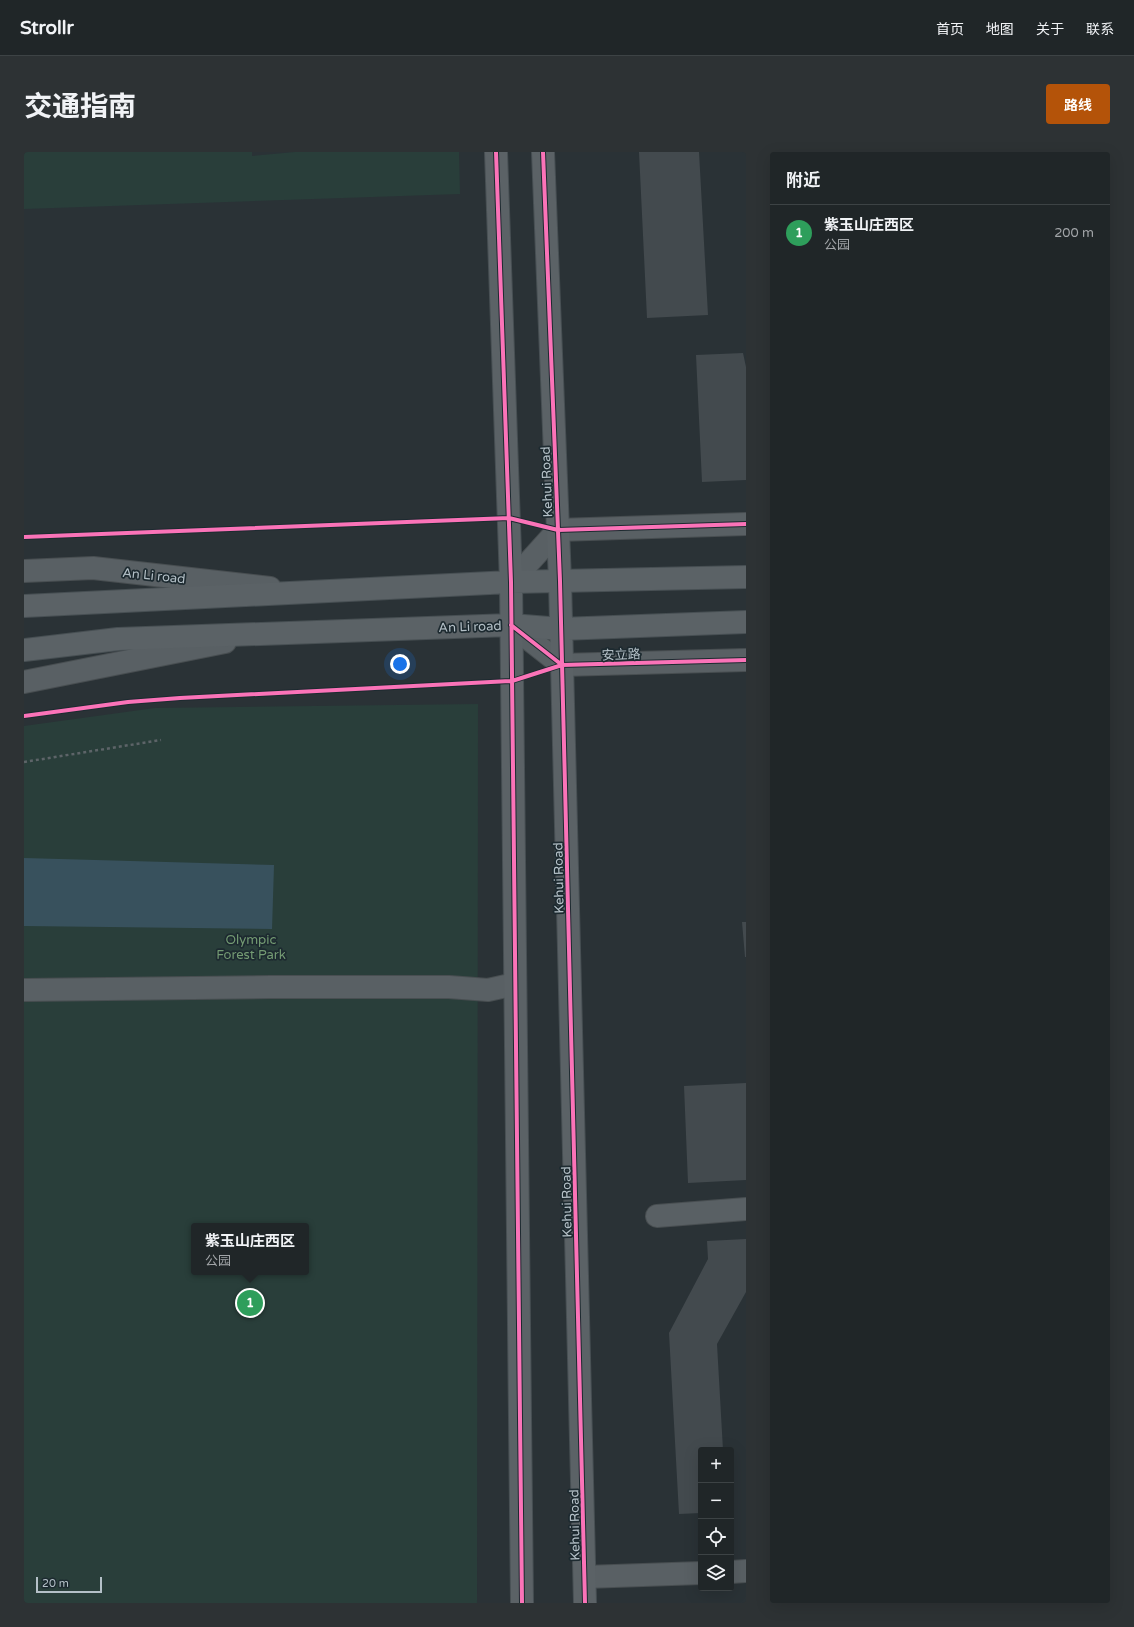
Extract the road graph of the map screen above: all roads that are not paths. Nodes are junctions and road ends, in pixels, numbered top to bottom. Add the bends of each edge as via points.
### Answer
1 (496, 152) edge
2 (543, 152) edge
3 (746, 524) edge
4 (558, 530) junction
5 (24, 571) edge
6 (746, 577) edge
7 (560, 581) junction
8 (511, 582) junction
9 (307, 592) junction
10 (24, 606) edge
11 (746, 622) edge
12 (511, 625) junction
13 (562, 629) junction
14 (265, 634) junction
15 (24, 650) edge
16 (746, 660) edge
17 (562, 666) junction
18 (24, 682) edge
19 (515, 984) junction
20 (24, 990) edge
21 (746, 1209) edge
22 (657, 1216) dead end
23 (746, 1571) edge
24 (734, 1572) edge
25 (698, 1573) edge
26 (585, 1577) junction
27 (522, 1603) edge
28 (585, 1603) edge

1 - 8 main road
2 - 4 main road, Kehui Road
3 - 4 street
4 - 7 main road, Kehui Road
4 - 8 street
5 - 9 street, An Li road via 93,568
6 - 7 main road, An Li road
7 - 8 main road, An Li road
7 - 13 main road, Kehui Road
8 - 9 main road, An Li road
8 - 12 main road
9 - 10 main road, An Li road
11 - 13 main road, An Li road
12 - 13 main road, An Li road
12 - 14 main road, An Li road
12 - 17 street
12 - 19 main road
13 - 17 main road, Kehui Road
14 - 15 main road, An Li road via 118,639
14 - 18 street, An Li road
16 - 17 street, 安立路
17 - 26 main road, Kehui Road
19 - 20 street via 488,990 271,987
19 - 27 main road
21 - 22 street
23 - 24 street
25 - 26 street
26 - 28 main road, Kehui Road

